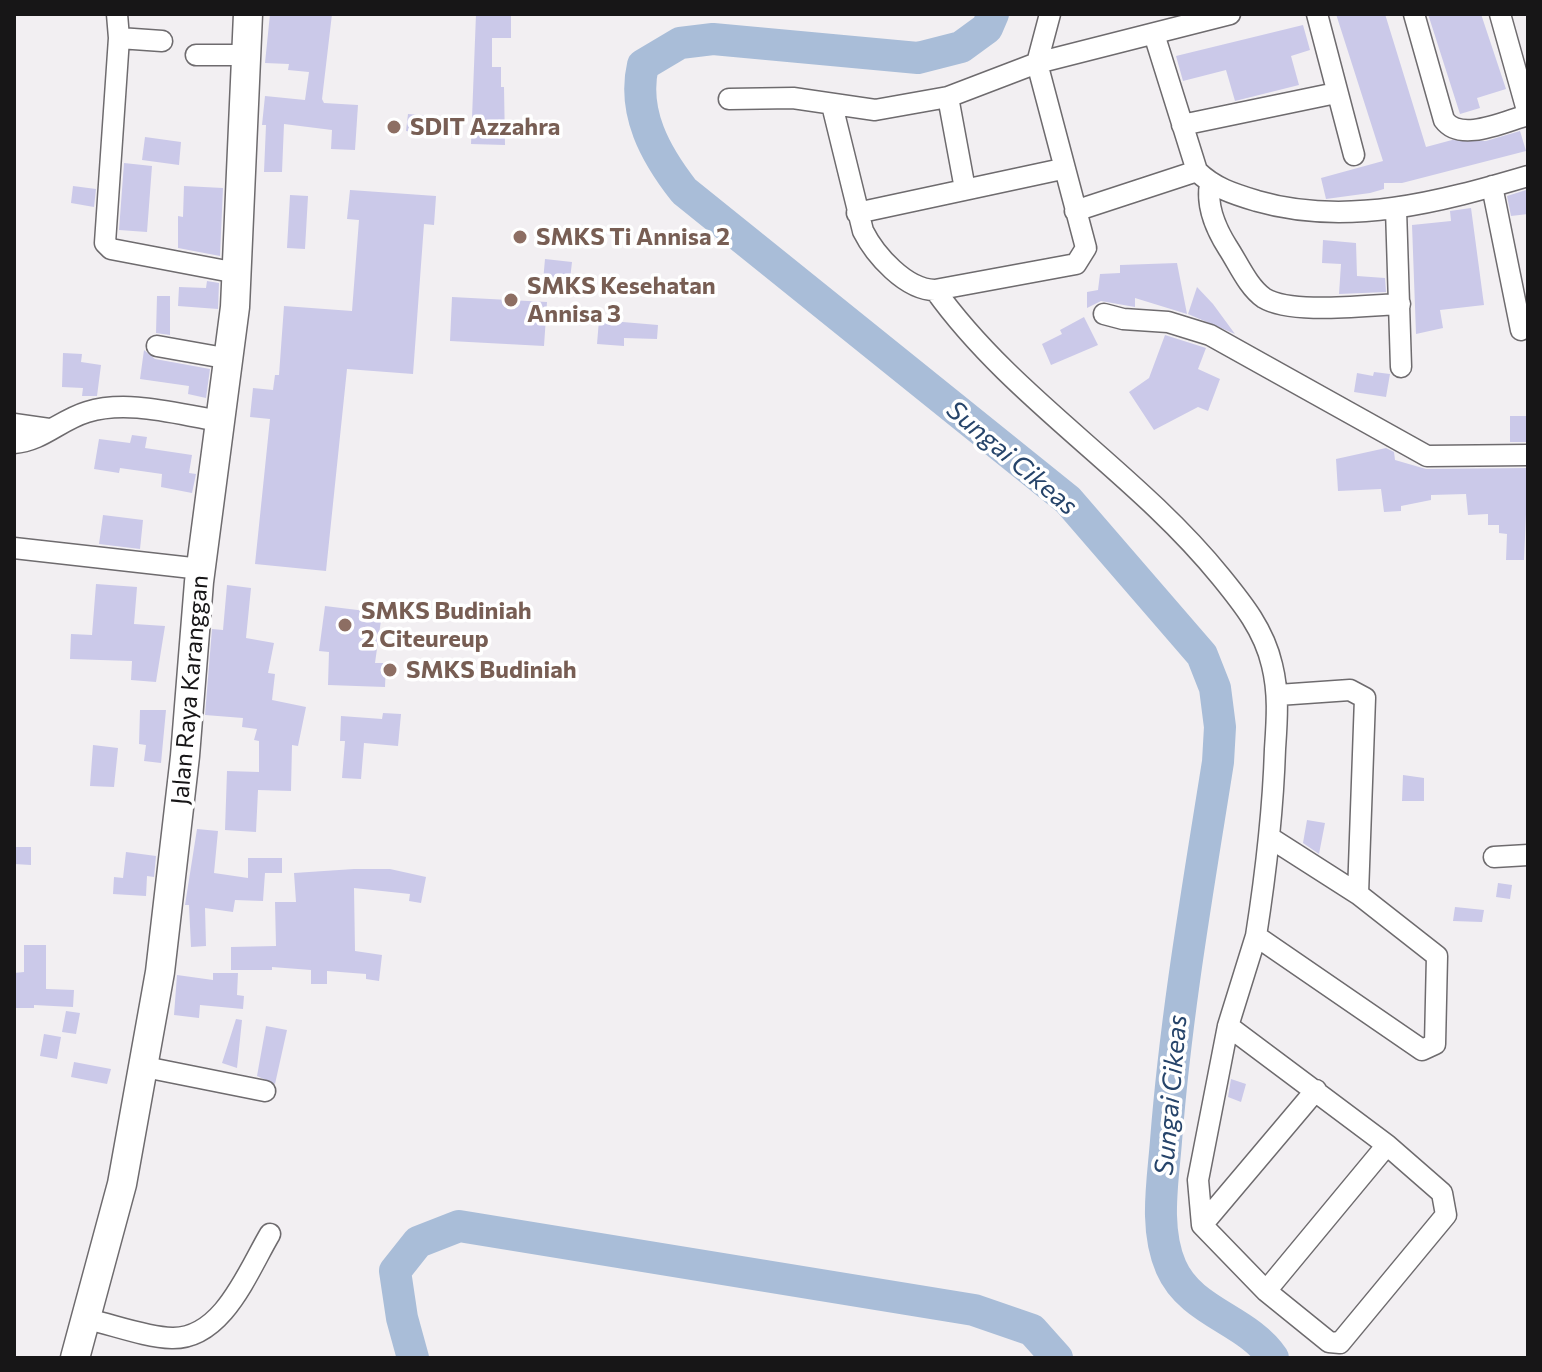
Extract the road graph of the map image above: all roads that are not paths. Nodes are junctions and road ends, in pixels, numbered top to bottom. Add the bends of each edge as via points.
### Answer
1 (117, 14) edge
2 (248, 14) edge
3 (1050, 14) edge
4 (1230, 14) edge
5 (1317, 14) edge
6 (1414, 14) edge
7 (1500, 14) edge
8 (1154, 34) junction
9 (119, 38) junction
10 (162, 41) dead end
11 (196, 55) dead end
12 (247, 55) junction
13 (1037, 63) junction
14 (1336, 93) junction
15 (948, 97) junction
16 (729, 99) dead end
17 (832, 105) junction
18 (1528, 115) edge
19 (1182, 125) junction
20 (1354, 155) dead end
21 (1062, 169) junction
22 (1528, 176) edge
23 (1204, 177) junction
24 (1492, 186) junction
25 (965, 189) junction
26 (1396, 209) junction
27 (1075, 211) junction
28 (857, 213) junction
29 (237, 273) junction
30 (935, 290) junction
31 (1400, 304) junction
32 (1104, 314) dead end
33 (1521, 330) dead end
34 (157, 346) dead end
35 (230, 359) junction
36 (1401, 367) dead end
37 (221, 421) junction
38 (14, 424) edge
39 (49, 429) junction
40 (14, 443) edge
41 (1528, 455) edge
42 (14, 548) edge
43 (14, 561) edge
44 (200, 576) junction
45 (1278, 695) junction
46 (1272, 839) junction
47 (1528, 855) edge
48 (1494, 857) dead end
49 (1358, 894) junction
50 (1256, 936) junction
51 (1228, 1026) junction
52 (145, 1067) junction
53 (1316, 1090) junction
54 (265, 1091) dead end
55 (1387, 1145) junction
56 (1202, 1225) junction
57 (270, 1234) dead end
58 (1266, 1291) junction
59 (87, 1319) junction
60 (75, 1358) edge

1 - 9 street
2 - 12 street, Jalan Raya Karanggan
3 - 13 street
4 - 8 street
5 - 14 street
6 - 18 street via 1444,120 1451,128 1463,132
7 - 18 street
8 - 13 street
8 - 19 street
9 - 10 street
9 - 29 street via 105,243 111,249
11 - 12 street
12 - 29 street, Jalan Raya Karanggan
13 - 15 street
13 - 21 street
14 - 19 street
14 - 20 street
15 - 17 street via 875,110
15 - 25 street
16 - 17 street via 793,98
17 - 28 street
19 - 23 street
21 - 25 street
21 - 27 street
22 - 24 street
23 - 26 street via 1241,196 1307,214
23 - 27 street
23 - 31 street via 1224,241 1264,298 1285,305
24 - 26 street
24 - 33 street
25 - 28 street
26 - 31 street
27 - 30 street via 1086,248 1076,264
28 - 30 street via 872,248 907,281
29 - 35 street, Jalan Raya Karanggan
30 - 45 street via 961,323 1172,519 1206,559 1266,641
31 - 36 street
32 - 41 street via 1168,322 1210,335 1427,456
34 - 35 street
35 - 37 street, Jalan Raya Karanggan
37 - 39 street via 112,408 82,413
37 - 44 street, Jalan Raya Karanggan
38 - 39 street
39 - 40 street via 37,439
42 - 44 street
43 - 44 street
44 - 52 street, Jalan Raya Karanggan via 169,905
45 - 46 street
45 - 49 street via 1350,690 1365,698
46 - 49 street
46 - 50 street
47 - 48 street
49 - 50 street via 1437,956 1435,1044 1429,1049 1422,1050
50 - 51 street
51 - 53 street
51 - 56 street via 1198,1180
52 - 54 street
52 - 59 street, Jalan Raya Karanggan
53 - 55 street
53 - 56 street
55 - 58 street
55 - 58 street via 1442,1193 1446,1215 1340,1343 1329,1342
56 - 58 street
57 - 59 street via 226,1308 191,1335 171,1338
59 - 60 street, Jalan Raya Karanggan

